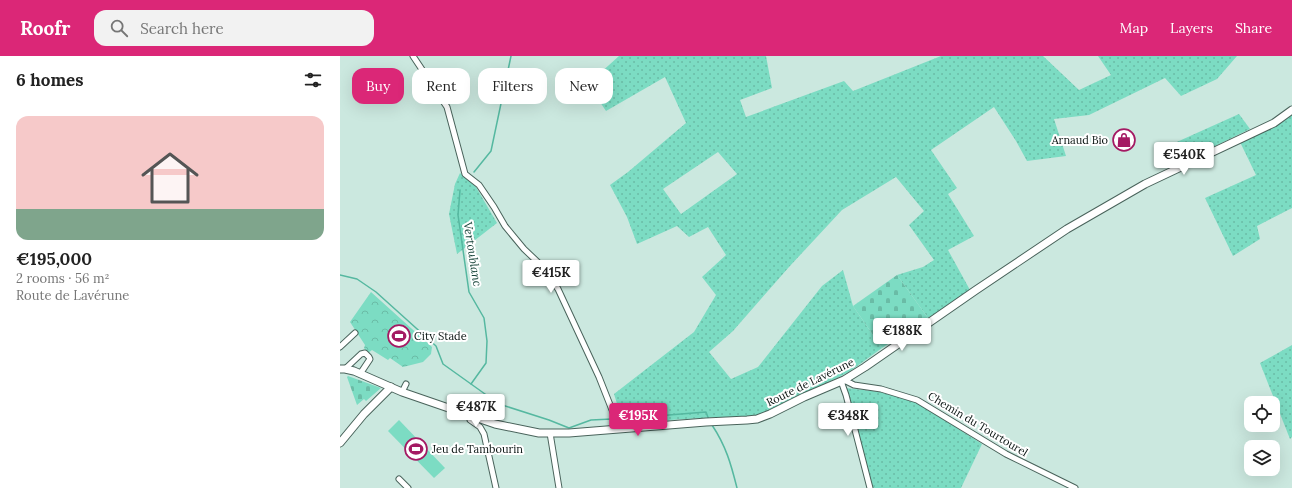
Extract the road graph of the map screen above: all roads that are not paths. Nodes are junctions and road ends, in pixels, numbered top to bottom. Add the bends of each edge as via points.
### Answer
1 (413, 56) edge
2 (1292, 110) edge
3 (355, 333) dead end
4 (340, 346) edge
5 (343, 369) edge
6 (360, 374) junction
7 (843, 380) junction
8 (406, 384) dead end
9 (391, 387) junction
10 (402, 392) junction
11 (471, 416) junction
12 (616, 429) junction
13 (550, 433) junction
14 (340, 443) edge
15 (399, 479) dead end
16 (408, 488) edge
17 (495, 488) edge
18 (559, 488) edge
19 (870, 488) edge
20 (1075, 488) edge

1 - 12 street via 447,107 465,174 479,184 505,226 544,268 555,284 599,377 616,420
2 - 7 street, Route de Lavérune via 1274,123 1145,184 1067,229
3 - 4 street
5 - 6 street, Route de Lavérune
5 - 6 street via 361,354 366,353 370,359
6 - 9 street, Route de Lavérune
7 - 12 street, Route de Lavérune via 761,417
7 - 19 street
7 - 20 street, Chemin du Tourtourel via 917,400 1006,454
8 - 10 street
9 - 10 street, Route de Lavérune
9 - 14 street
10 - 11 street, Route de Lavérune
11 - 13 street, Route de Lavérune via 521,430
11 - 17 street via 470,420 484,434
12 - 13 street, Route de Lavérune
13 - 18 street
15 - 16 street

